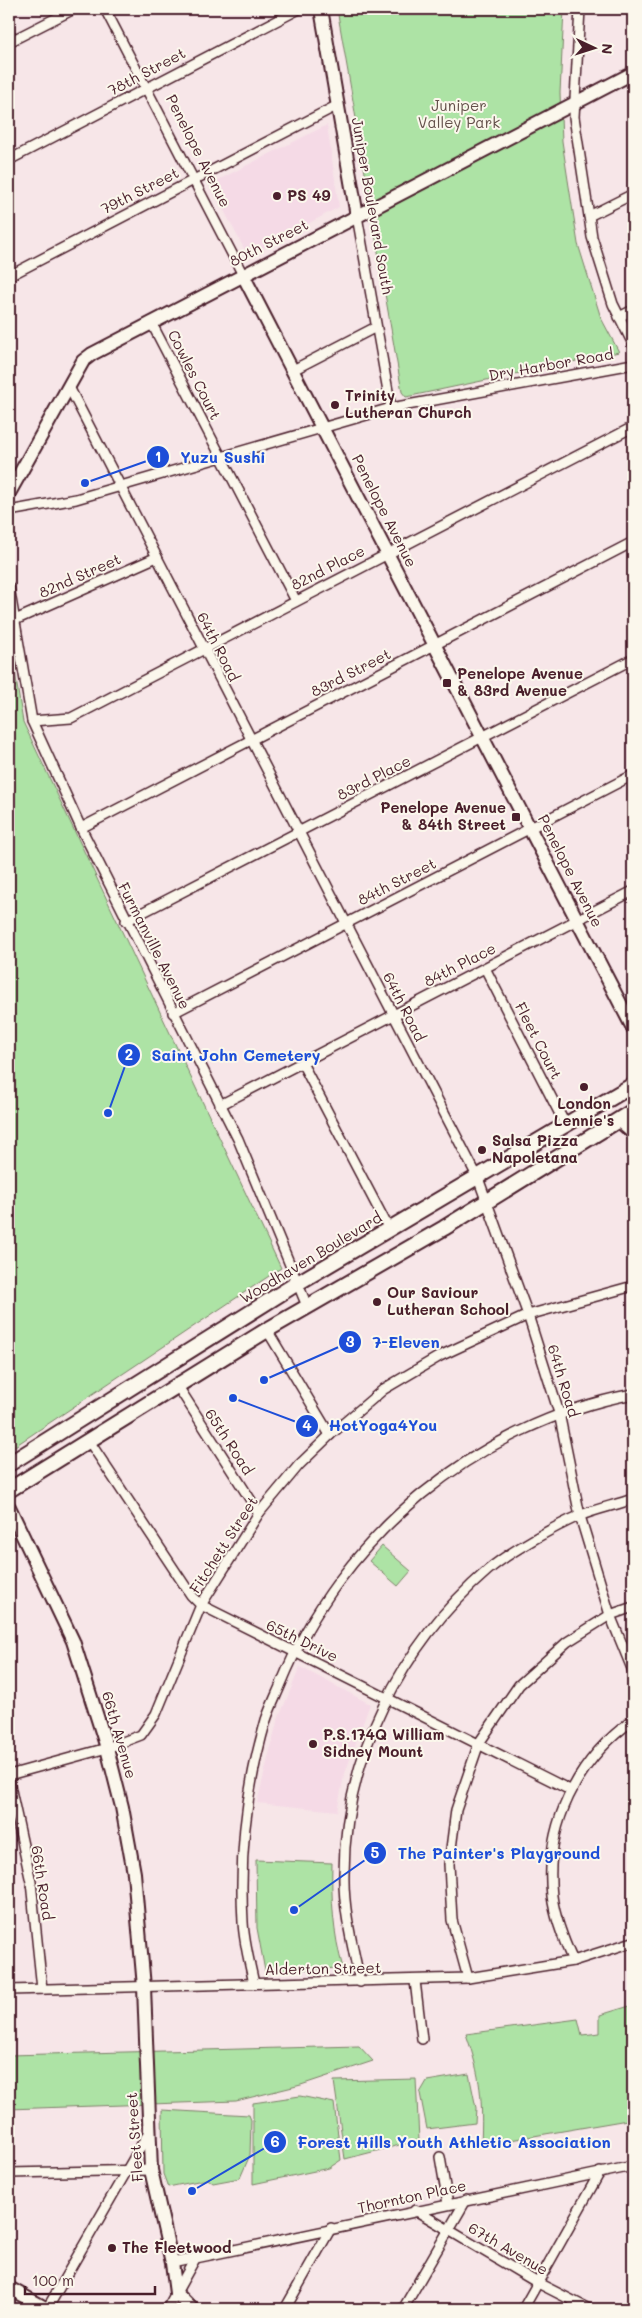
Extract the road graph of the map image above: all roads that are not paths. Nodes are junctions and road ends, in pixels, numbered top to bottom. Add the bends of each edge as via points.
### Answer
1 (74, 9) edge
2 (105, 9) edge
3 (299, 9) edge
4 (321, 9) edge
5 (580, 9) edge
6 (9, 42) edge
7 (633, 73) edge
8 (146, 88) junction
9 (576, 103) junction
10 (338, 105) junction
11 (9, 160) edge
12 (194, 179) junction
13 (633, 194) edge
14 (357, 216) junction
15 (589, 216) junction
16 (243, 275) junction
17 (9, 276) edge
18 (633, 310) edge
19 (619, 318) junction
20 (151, 322) junction
21 (376, 327) junction
22 (633, 344) edge
23 (633, 364) edge
24 (292, 370) junction
25 (69, 387) junction
26 (390, 408) junction
27 (633, 427) edge
28 (322, 428) junction
29 (221, 457) junction
30 (13, 475) edge
31 (120, 486) junction
32 (9, 493) edge
33 (9, 512) edge
34 (633, 542) edge
35 (387, 553) junction
36 (157, 557) junction
37 (9, 588) edge
38 (296, 601) junction
39 (15, 620) junction
40 (435, 645) junction
41 (204, 648) junction
42 (633, 659) edge
43 (32, 721) junction
44 (482, 737) junction
45 (251, 740) junction
46 (633, 775) edge
47 (80, 828) junction
48 (529, 828) junction
49 (299, 832) junction
50 (633, 891) edge
51 (577, 920) junction
52 (126, 921) junction
53 (346, 924) junction
54 (485, 968) junction
55 (172, 1013) junction
56 (393, 1016) junction
57 (633, 1028) edge
58 (302, 1063) junction
59 (633, 1085) edge
60 (220, 1105) junction
61 (633, 1111) edge
62 (618, 1120) junction
63 (566, 1126) junction
64 (633, 1133) edge
65 (478, 1178) junction
66 (487, 1201) junction
67 (389, 1230) junction
68 (296, 1284) junction
69 (633, 1286) edge
70 (308, 1306) junction
71 (528, 1315) junction
72 (267, 1330) junction
73 (177, 1386) junction
74 (633, 1394) edge
75 (559, 1413) junction
76 (330, 1435) junction
77 (89, 1441) junction
78 (9, 1464) edge
79 (9, 1490) edge
80 (633, 1499) edge
81 (9, 1507) edge
82 (259, 1513) junction
83 (580, 1516) junction
84 (201, 1606) junction
85 (633, 1607) edge
86 (610, 1615) junction
87 (294, 1651) junction
88 (633, 1671) edge
89 (386, 1698) junction
90 (633, 1720) edge
91 (478, 1743) junction
92 (107, 1748) junction
93 (9, 1775) edge
94 (9, 1782) edge
95 (570, 1790) junction
96 (633, 1942) edge
97 (573, 1962) junction
98 (468, 1978) junction
99 (415, 1981) junction
100 (360, 1982) junction
101 (254, 1984) junction
102 (144, 1987) junction
103 (9, 1990) edge
104 (42, 1990) junction
105 (422, 2039) dead end
106 (150, 2130) junction
107 (440, 2157) dead end
108 (633, 2166) edge
109 (126, 2170) junction
110 (151, 2170) junction
111 (600, 2172) junction
112 (9, 2173) edge
113 (466, 2200) junction
114 (448, 2204) junction
115 (415, 2210) junction
116 (332, 2228) junction
117 (448, 2230) junction
118 (196, 2257) junction
119 (172, 2262) junction
120 (538, 2283) junction
121 (9, 2288) edge
122 (176, 2293) junction
123 (47, 2309) edge
124 (166, 2309) edge
125 (192, 2309) edge
126 (285, 2309) edge
127 (403, 2309) edge
128 (523, 2309) edge
129 (589, 2309) edge

1 - 6 street
2 - 8 street, Penelope Avenue
3 - 8 street, 78th Street
4 - 10 street, Juniper Boulevard South
5 - 9 street
7 - 9 street, 80th Street
8 - 11 street, 78th Street
8 - 12 street, Penelope Avenue
9 - 14 street, 80th Street
9 - 15 street via 574,117
10 - 12 street, 79th Street
10 - 14 street, Juniper Boulevard South
12 - 16 street, Penelope Avenue
12 - 17 street, 79th Street
13 - 15 street
14 - 16 street, 80th Street
14 - 21 street, Juniper Boulevard South
15 - 19 street via 592,237
16 - 20 street, 80th Street
16 - 24 street, Penelope Avenue
18 - 19 street
19 - 22 street
20 - 25 street, 80th Street via 88,356
20 - 29 street, Cowles Court
21 - 24 street
21 - 26 street, Juniper Boulevard South
23 - 26 street, Dry Harbor Road
24 - 28 street, Penelope Avenue
25 - 30 street, 80th Street
25 - 31 street, 64th Road
26 - 28 street, Dry Harbor Road
27 - 35 street, 82nd Place
28 - 29 street, Dry Harbor Road
28 - 35 street, Penelope Avenue
29 - 31 street, Dry Harbor Road
29 - 38 street, Cowles Court
30 - 32 street, 80th Street
31 - 33 street, Dry Harbor Road via 76,500
31 - 36 street, 64th Road
34 - 40 street, 83rd Street
35 - 38 street, 82nd Place
35 - 40 street, Penelope Avenue
36 - 39 street, 82nd Street
36 - 41 street, 64th Road
37 - 39 street, Furmanville Avenue
38 - 41 street, 82nd Place
39 - 43 street, Furmanville Avenue
40 - 44 street, Penelope Avenue
40 - 45 street, 83rd Street
41 - 43 street, 82nd Place via 71,718
41 - 45 street, 64th Road
42 - 44 street, 83rd Place
43 - 47 street, Furmanville Avenue
44 - 48 street, Penelope Avenue
44 - 49 street, 83rd Place
45 - 47 street, 83rd Street
45 - 49 street, 64th Road
46 - 48 street, 84th Street
47 - 52 street, Furmanville Avenue
48 - 51 street, Penelope Avenue
48 - 53 street, 84th Street
49 - 52 street, 83rd Place
49 - 53 street, 64th Road
50 - 51 street, 84th Place
51 - 54 street, 84th Place
51 - 57 street, Penelope Avenue
52 - 55 street, Furmanville Avenue
53 - 55 street, 84th Street
53 - 56 street, 64th Road
54 - 56 street, 84th Place
54 - 63 street, Fleet Court
55 - 60 street, Furmanville Avenue
56 - 58 street, 84th Place
56 - 65 street, 64th Road
58 - 60 street, 84th Place
58 - 67 street
59 - 63 main road, Woodhaven Boulevard
60 - 68 street, Furmanville Avenue via 238,1139
61 - 62 main road
62 - 64 street
62 - 66 main road
63 - 65 main road, Woodhaven Boulevard
65 - 66 street, 64th Road
65 - 67 main road, Woodhaven Boulevard
66 - 70 main road
66 - 71 street, 64th Road
67 - 68 main road, Woodhaven Boulevard
68 - 70 street, Furmanville Avenue
68 - 78 main road, Woodhaven Boulevard
69 - 71 street, Fitchett Street
70 - 72 main road
71 - 75 street, 64th Road
71 - 76 street, Fitchett Street via 440,1356 392,1384
72 - 73 main road
72 - 76 street
73 - 77 main road
73 - 82 street, 65th Road
74 - 75 street
75 - 83 street, 64th Road
75 - 87 street via 503,1438 442,1478 384,1526 320,1604
76 - 82 street, Fitchett Street via 299,1465
77 - 79 main road
77 - 84 street, 65th Drive
80 - 83 street
81 - 92 street, 66th Avenue via 73,1641
82 - 84 street, Fitchett Street
83 - 86 street, 64th Road
83 - 89 street via 489,1569 450,1607 416,1648
84 - 87 street, 65th Drive
84 - 92 street, Fitchett Street via 156,1714 141,1735
85 - 86 street
86 - 88 street, 64th Road
86 - 91 street via 568,1642 519,1685
87 - 89 street, 65th Drive
87 - 101 street via 266,1719 250,1789 242,1860 243,1925
89 - 91 street, 65th Drive
89 - 100 street via 358,1772 345,1834 348,1918
90 - 95 street via 588,1762
91 - 95 street, 65th Drive
91 - 98 street via 456,1810 449,1864 452,1920
92 - 93 street, Fitchett Street
92 - 102 street, 66th Avenue via 134,1873
94 - 104 street, 66th Road via 31,1882
95 - 97 street via 553,1846 552,1896 561,1934
96 - 97 street, Alderton Street
97 - 98 street, Alderton Street
98 - 99 street, Alderton Street
99 - 100 street, Alderton Street
99 - 105 street
100 - 101 street, Alderton Street
101 - 102 street, Alderton Street
102 - 104 street, Alderton Street
102 - 106 street, Fleet Street
103 - 104 street, Alderton Street
106 - 109 street
106 - 110 street, Fleet Street
107 - 114 street
108 - 111 street, Thornton Place
109 - 110 street
109 - 112 street
109 - 123 street
110 - 119 street, Fleet Street
111 - 113 street, Thornton Place
111 - 120 street
113 - 114 street, Thornton Place
113 - 117 street
114 - 115 street, Thornton Place
115 - 116 street, Thornton Place
115 - 117 street, 67th Avenue
116 - 118 street, Thornton Place
116 - 126 street
117 - 120 street, 67th Avenue
117 - 127 street
118 - 119 street, Thornton Place
118 - 122 street
119 - 122 street, Fleet Street
120 - 128 street
120 - 129 street, 67th Avenue
121 - 123 street
122 - 124 street
122 - 125 street

